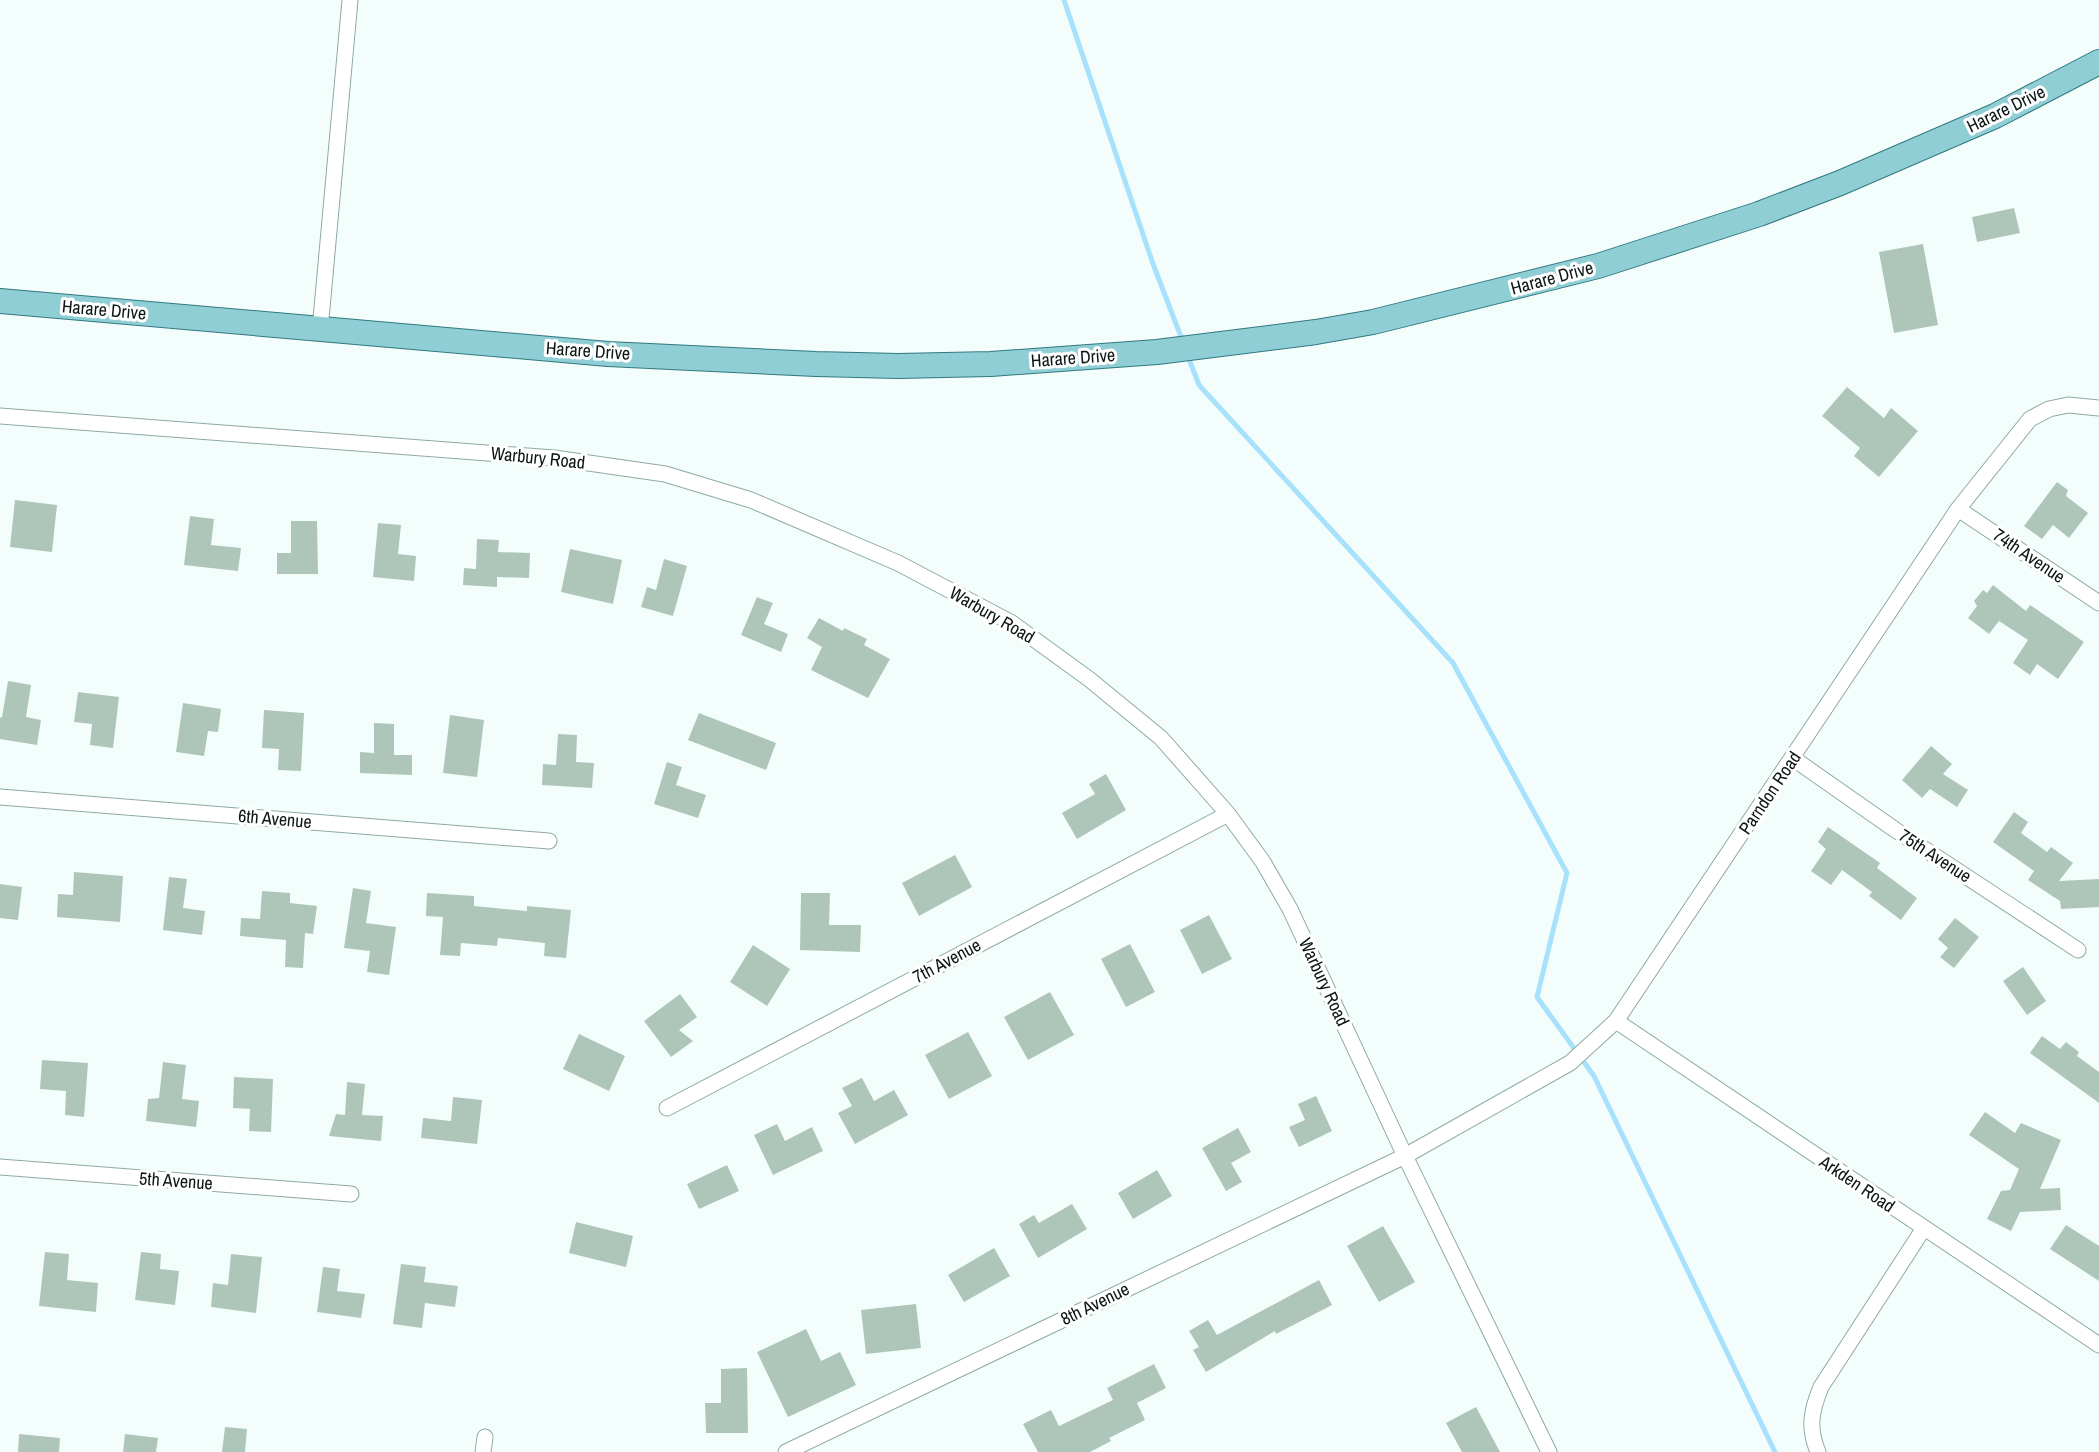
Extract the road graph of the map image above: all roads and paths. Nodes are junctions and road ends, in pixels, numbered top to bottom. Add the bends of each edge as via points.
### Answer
1 (350, 0) edge
2 (2099, 62) edge
3 (0, 301) edge
4 (320, 330) junction
5 (2099, 408) edge
6 (0, 416) edge
7 (1958, 509) junction
8 (2099, 603) edge
9 (1794, 759) junction
10 (0, 797) edge
11 (1228, 814) junction
12 (549, 841) dead end
13 (2078, 950) dead end
14 (1616, 1021) junction
15 (667, 1108) dead end
16 (1405, 1156) junction
17 (0, 1167) edge
18 (351, 1194) dead end
19 (1924, 1228) junction
20 (2099, 1345) edge
21 (786, 1452) edge
22 (1549, 1452) edge
23 (1818, 1452) edge

1 - 4 street
2 - 4 main road, Harare Drive via 1995,116 1759,214 1598,266 1373,322 1316,332 1157,352 991,364 851,365 609,354
3 - 4 main road, Harare Drive
5 - 7 street, Parndon Road via 2068,405 2030,419
6 - 11 street, Warbury Road via 554,458 665,474 751,500 898,563 1012,623 1161,738
7 - 8 street, 74th Avenue
7 - 9 street, Parndon Road
9 - 13 street, 75th Avenue
9 - 14 street, Parndon Road
10 - 12 street, 6th Avenue
11 - 15 street, 7th Avenue
11 - 16 street, Warbury Road via 1263,862 1290,909
14 - 16 street, Parndon Road via 1570,1063
14 - 19 street, Arkden Road
16 - 21 street, 8th Avenue
16 - 22 street, Warbury Road
17 - 18 street, 5th Avenue
19 - 20 street, Arkden Road
19 - 23 street via 1821,1387 1811,1411 1811,1435

